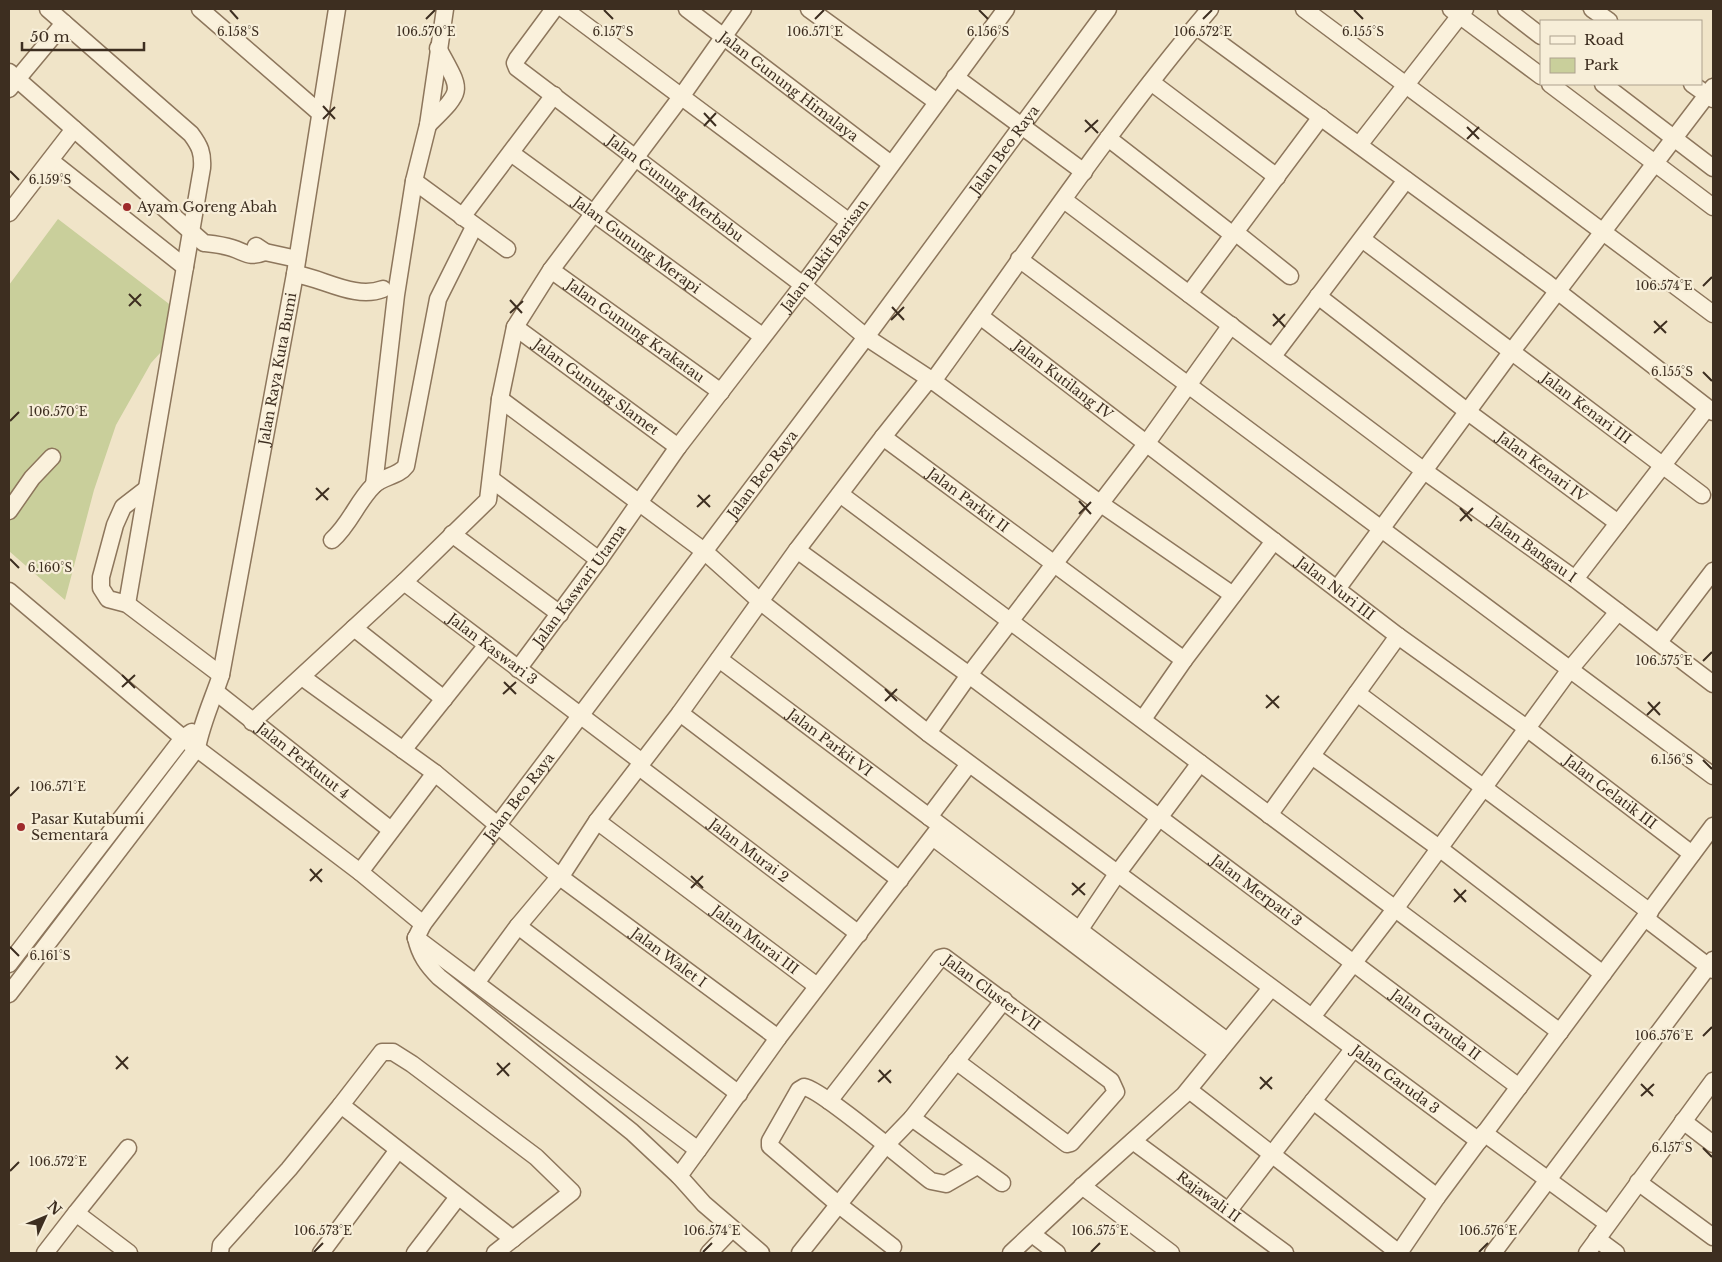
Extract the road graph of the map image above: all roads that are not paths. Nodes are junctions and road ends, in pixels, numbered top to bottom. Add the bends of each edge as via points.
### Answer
1 (48, 9) edge
2 (200, 9) edge
3 (337, 9) edge
4 (554, 9) edge
5 (564, 9) edge
6 (687, 9) edge
7 (742, 9) edge
8 (809, 9) edge
9 (1006, 9) edge
10 (1108, 9) edge
11 (1210, 9) edge
12 (1304, 9) edge
13 (1506, 9) edge
14 (1592, 9) edge
15 (446, 10) edge
16 (1459, 11) edge
17 (1608, 20) edge
18 (64, 23) junction
19 (1196, 26) junction
20 (1540, 35) edge
21 (723, 36) junction
22 (438, 48) junction
23 (1540, 75) edge
24 (955, 77) junction
25 (12, 80) edge
26 (1151, 82) junction
27 (1406, 84) junction
28 (1551, 85) edge
29 (1604, 85) edge
30 (1694, 85) edge
31 (552, 94) junction
32 (1711, 94) edge
33 (681, 97) junction
34 (937, 102) junction
35 (321, 114) junction
36 (1321, 117) junction
37 (428, 125) junction
38 (1021, 126) junction
39 (74, 129) junction
40 (1108, 138) junction
41 (1674, 139) junction
42 (1359, 145) junction
43 (511, 153) junction
44 (635, 158) junction
45 (51, 161) junction
46 (1655, 163) junction
47 (891, 164) junction
48 (1713, 168) edge
49 (1084, 172) junction
50 (1277, 177) junction
51 (1406, 180) junction
52 (414, 181) junction
53 (1064, 200) junction
54 (1713, 207) edge
55 (594, 212) junction
56 (9, 213) edge
57 (468, 222) junction
58 (848, 222) junction
59 (191, 231) junction
60 (1604, 231) junction
61 (1234, 233) junction
62 (1362, 238) junction
63 (507, 249) dead end
64 (1019, 258) junction
65 (296, 266) junction
66 (184, 267) junction
67 (551, 270) junction
68 (1290, 276) dead end
69 (803, 285) junction
70 (390, 292) junction
71 (1558, 292) junction
72 (1189, 294) junction
73 (1318, 296) junction
74 (1713, 314) edge
75 (980, 316) junction
76 (1231, 325) junction
77 (515, 327) junction
78 (762, 336) junction
79 (866, 337) junction
80 (1512, 351) junction
81 (1273, 356) junction
82 (933, 380) junction
83 (1188, 383) junction
84 (721, 392) junction
85 (500, 399) junction
86 (1710, 410) edge
87 (1468, 412) junction
88 (883, 437) junction
89 (1146, 444) junction
90 (678, 447) junction
91 (52, 457) dead end
92 (1662, 464) junction
93 (1423, 470) junction
94 (491, 479) junction
95 (374, 485) junction
96 (145, 490) junction
97 (840, 494) junction
98 (1702, 495) dead end
99 (641, 502) junction
100 (1102, 504) junction
101 (9, 511) edge
102 (1618, 523) junction
103 (1380, 529) junction
104 (452, 534) junction
105 (332, 540) dead end
106 (1274, 541) junction
107 (797, 550) junction
108 (704, 551) junction
109 (599, 560) junction
110 (1055, 563) junction
111 (1713, 571) edge
112 (1575, 579) junction
113 (404, 582) junction
114 (1708, 588) edge
115 (1337, 589) junction
116 (9, 591) edge
117 (1233, 595) junction
118 (762, 602) junction
119 (127, 604) junction
120 (1618, 612) junction
121 (560, 614) junction
122 (1010, 623) junction
123 (354, 628) junction
124 (1398, 636) junction
125 (1659, 642) junction
126 (487, 645) junction
127 (719, 659) junction
128 (1184, 660) junction
129 (1571, 668) junction
130 (518, 669) junction
131 (221, 674) junction
132 (970, 675) junction
133 (302, 676) junction
134 (1713, 684) edge
135 (216, 692) junction
136 (1357, 693) junction
137 (444, 699) junction
138 (680, 713) junction
139 (581, 717) junction
140 (1143, 719) junction
141 (252, 722) junction
142 (202, 725) junction
143 (1528, 729) junction
144 (928, 733) junction
145 (183, 738) junction
146 (196, 748) junction
147 (403, 750) junction
148 (1312, 756) junction
149 (1200, 763) junction
150 (970, 764) junction
151 (641, 765) junction
152 (435, 773) junction
153 (1713, 776) edge
154 (1482, 788) junction
155 (1269, 815) junction
156 (1160, 819) junction
157 (597, 821) junction
158 (497, 823) junction
159 (1713, 826) edge
160 (934, 827) junction
161 (391, 830) junction
162 (1438, 848) junction
163 (1692, 854) junction
164 (360, 872) junction
165 (1117, 874) junction
166 (560, 877) junction
167 (900, 880) junction
168 (1395, 909) junction
169 (1647, 915) junction
170 (518, 926) junction
171 (419, 931) junction
172 (859, 934) junction
173 (1075, 936) junction
174 (1354, 962) junction
175 (9, 964) edge
176 (1712, 965) edge
177 (1603, 974) junction
178 (476, 982) junction
179 (817, 986) junction
180 (1271, 988) junction
181 (9, 994) edge
182 (1004, 1000) junction
183 (1312, 1017) junction
184 (1560, 1032) junction
185 (778, 1038) junction
186 (1223, 1047) junction
187 (1354, 1048) junction
188 (956, 1061) junction
189 (1713, 1081) edge
190 (1519, 1087) junction
191 (1189, 1090) junction
192 (739, 1094) junction
193 (829, 1101) junction
194 (1313, 1101) junction
195 (341, 1105) junction
196 (912, 1118) junction
197 (1683, 1121) junction
198 (1481, 1137) junction
199 (1133, 1140) junction
200 (1713, 1144) edge
201 (885, 1146) junction
202 (128, 1148) dead end
203 (398, 1150) junction
204 (698, 1150) junction
205 (1272, 1155) junction
206 (977, 1166) junction
207 (679, 1176) junction
208 (1549, 1180) junction
209 (1638, 1182) junction
210 (1002, 1183) dead end
211 (1082, 1186) junction
212 (1437, 1196) junction
213 (458, 1197) junction
214 (838, 1205) junction
215 (1229, 1210) junction
216 (76, 1213) junction
217 (1607, 1223) junction
218 (732, 1230) junction
219 (1032, 1234) junction
220 (1713, 1237) edge
221 (513, 1239) junction
222 (1597, 1239) junction
223 (893, 1247) dead end
224 (44, 1253) edge
225 (129, 1253) edge
226 (220, 1253) edge
227 (321, 1253) edge
228 (415, 1253) edge
229 (495, 1253) edge
230 (709, 1253) edge
231 (761, 1253) edge
232 (800, 1253) edge
233 (1011, 1253) edge
234 (1057, 1253) edge
235 (1171, 1253) edge
236 (1285, 1253) edge
237 (1399, 1253) edge
238 (1493, 1253) edge
239 (1587, 1253) edge
240 (1616, 1253) edge

1 - 18 street
2 - 35 street
3 - 35 street, Jalan Raya Kuta Bumi
4 - 31 street, Jalan Gunung Merbabu via 515,63 517,68
5 - 33 street
6 - 21 street, Jalan Gunung Himalaya
7 - 21 street
8 - 34 street
9 - 24 street, Jalan Bukit Barisan
10 - 38 street, Jalan Beo Raya
11 - 19 street
12 - 27 street
13 - 20 street
14 - 17 street
15 - 22 street
16 - 23 street
16 - 27 street
18 - 25 street
18 - 59 street via 200,145 202,168
19 - 26 street
19 - 36 street
21 - 33 street
21 - 47 street, Jalan Gunung Himalaya
22 - 37 street
22 - 37 street via 457,83 456,92 452,101
24 - 34 street, Jalan Bukit Barisan
24 - 38 street
25 - 39 street
26 - 40 street
26 - 50 street
27 - 42 street
27 - 60 street
28 - 46 street
29 - 41 street
30 - 32 street
31 - 43 street
31 - 44 street, Jalan Gunung Merbabu
32 - 41 street
33 - 44 street
33 - 58 street
34 - 47 street, Jalan Bukit Barisan
35 - 65 street, Jalan Raya Kuta Bumi
36 - 42 street
36 - 50 street
37 - 52 street
38 - 49 street
38 - 79 street, Jalan Beo Raya
39 - 45 street
39 - 59 street
40 - 49 street
40 - 61 street
41 - 46 street
41 - 48 street
42 - 51 street
43 - 55 street, Jalan Gunung Merapi
43 - 57 street
44 - 55 street
44 - 69 street, Jalan Gunung Merbabu
45 - 56 street
45 - 66 street
46 - 54 street
46 - 60 street
47 - 58 street, Jalan Bukit Barisan
49 - 53 street
50 - 61 street
51 - 62 street
51 - 71 street
52 - 57 street
52 - 70 street
53 - 64 street
53 - 72 street, Jalan Bangau I
55 - 67 street
55 - 78 street, Jalan Gunung Merapi
57 - 63 street
57 - 95 street via 438,299 409,459 402,472
58 - 69 street, Jalan Bukit Barisan
59 - 65 street via 204,243 255,256 266,252
59 - 66 street
60 - 71 street
60 - 74 street
61 - 68 street
61 - 72 street
62 - 73 street
62 - 80 street, Jalan Kenari III
64 - 75 street
64 - 83 street
65 - 70 street via 312,277 326,273 376,285
65 - 131 street, Jalan Raya Kuta Bumi
66 - 96 street
67 - 77 street
67 - 84 street, Jalan Gunung Krakatau
69 - 78 street, Jalan Bukit Barisan
69 - 79 street, Jalan Gunung Merbabu
70 - 95 street
71 - 80 street
71 - 86 street
72 - 76 street, Jalan Bangau I
73 - 81 street
73 - 87 street, Jalan Kenari IV
75 - 82 street
75 - 89 street, Jalan Kutilang IV
76 - 81 street, Jalan Bangau I
76 - 83 street
77 - 85 street
77 - 90 street, Jalan Gunung Slamet
78 - 84 street, Jalan Bukit Barisan
79 - 82 street, Jalan Gunung Merbabu
79 - 108 street, Jalan Beo Raya
80 - 87 street
80 - 92 street, Jalan Kenari III
81 - 93 street, Jalan Bangau I
82 - 88 street via 926,384
82 - 100 street, Jalan Gunung Merbabu
83 - 89 street
83 - 103 street
84 - 90 street, Jalan Bukit Barisan
85 - 94 street
85 - 99 street, Jalan Garuda 3
86 - 92 street
87 - 93 street
87 - 102 street, Jalan Kenari IV
88 - 97 street
88 - 110 street, Jalan Parkit II
89 - 100 street
89 - 106 street, Jalan Nuri III
90 - 99 street, Jalan Bukit Barisan
91 - 101 street via 32,478
92 - 98 street, Jalan Kenari III
92 - 102 street
93 - 103 street
93 - 112 street, Jalan Bangau I
94 - 104 street via 488,500
94 - 109 street
95 - 105 street via 346,527
96 - 119 street
96 - 119 street via 123,507 101,577 101,588 108,599
97 - 107 street
97 - 122 street
99 - 108 street, Jalan Garuda 3
99 - 109 street, Jalan Kaswari Utama
100 - 110 street
100 - 117 street, Jalan Gunung Merbabu
102 - 112 street
103 - 115 street
103 - 129 street
104 - 113 street
104 - 121 street
106 - 115 street, Jalan Nuri III
106 - 117 street
107 - 118 street
107 - 132 street, Jalan Merpati 3
108 - 118 street, Jalan Garuda 3
108 - 139 street, Jalan Beo Raya
109 - 121 street, Jalan Kaswari Utama
110 - 122 street
110 - 128 street, Jalan Parkit II
111 - 114 street
112 - 120 street, Jalan Bangau I
113 - 123 street
113 - 126 street, Jalan Kaswari 3
114 - 125 street
115 - 124 street, Jalan Nuri III
116 - 145 street
117 - 128 street
118 - 127 street
118 - 144 street, Jalan Garuda 3
119 - 131 street
120 - 125 street, Jalan Bangau I
120 - 129 street
121 - 130 street, Jalan Kaswari Utama
122 - 132 street
122 - 140 street
123 - 133 street
123 - 137 street
124 - 136 street
124 - 143 street, Jalan Nuri III
125 - 134 street, Jalan Bangau I
126 - 130 street, Jalan Kaswari 3
126 - 137 street
127 - 138 street
127 - 160 street, Jalan Parkit VI
128 - 140 street
129 - 143 street
129 - 153 street
130 - 139 street, Jalan Kaswari 3
131 - 135 street, Jalan Raya Kuta Bumi
132 - 144 street
132 - 156 street, Jalan Merpati 3
133 - 141 street
133 - 147 street, Jalan Walet I
135 - 141 street, Jalan Perkutut 4
135 - 142 street, Jalan Raya Kuta Bumi
136 - 148 street
136 - 154 street
137 - 147 street
138 - 151 street
138 - 167 street
139 - 151 street, Jalan Kaswari 3
139 - 158 street, Jalan Beo Raya
140 - 149 street
141 - 161 street, Jalan Perkutut 4
142 - 145 street
142 - 146 street, Jalan Raya Kuta Bumi
143 - 154 street
143 - 163 street, Jalan Gelatik III
144 - 150 street, Jalan Garuda 3
145 - 146 street
145 - 175 street
146 - 164 street
146 - 181 street
147 - 152 street, Jalan Walet I
148 - 155 street
148 - 162 street
149 - 155 street
149 - 156 street
150 - 160 street
150 - 165 street, Jalan Garuda 3
151 - 157 street
151 - 172 street, Jalan Murai 2
152 - 158 street, Jalan Walet I
152 - 161 street
154 - 162 street
154 - 169 street
155 - 168 street
156 - 165 street
156 - 174 street, Jalan Merpati 3
157 - 166 street
157 - 179 street, Jalan Murai III
158 - 166 street, Jalan Walet I
158 - 171 street, Jalan Beo Raya
159 - 163 street
160 - 167 street
160 - 173 street, Jalan Parkit VI
161 - 164 street
162 - 168 street
162 - 177 street
163 - 169 street
164 - 171 street
165 - 173 street
165 - 180 street, Jalan Garuda 3
166 - 170 street
166 - 185 street, Jalan Walet I
167 - 172 street
168 - 174 street
168 - 184 street
169 - 176 street
169 - 177 street
170 - 178 street
170 - 192 street
171 - 178 street
171 - 207 street via 419,951 439,978 632,1132
172 - 179 street
173 - 186 street, Jalan Parkit VI
174 - 183 street
174 - 190 street, Jalan Garuda II
176 - 208 street
177 - 184 street
178 - 204 street
179 - 185 street
180 - 183 street, Jalan Garuda 3
180 - 186 street
182 - 188 street
182 - 188 street, Jalan Cluster VII via 1115,1087 1116,1092 1071,1144 1067,1144
182 - 193 street, Jalan Cluster VII via 949,959 940,958
183 - 187 street, Jalan Garuda 3
184 - 190 street
185 - 192 street
186 - 191 street
187 - 194 street
187 - 198 street, Jalan Garuda 3
188 - 196 street
189 - 197 street
190 - 198 street
191 - 199 street
191 - 205 street
192 - 204 street
193 - 201 street
193 - 214 street via 809,1088 799,1090 770,1140 770,1146
194 - 205 street
194 - 212 street
195 - 203 street
195 - 221 street via 382,1052 393,1052 536,1157 572,1192
195 - 226 street via 221,1245
196 - 201 street
196 - 206 street
197 - 200 street
197 - 209 street
198 - 208 street, Jalan Garuda 3
198 - 212 street
199 - 211 street
199 - 215 street, Rajawali II
201 - 206 street via 931,1181 946,1184
201 - 214 street
202 - 216 street
203 - 213 street
203 - 227 street
204 - 207 street
205 - 215 street
205 - 237 street
206 - 210 street
207 - 218 street
208 - 217 street, Jalan Garuda 3
208 - 238 street
209 - 217 street
209 - 220 street
211 - 219 street
211 - 235 street
212 - 237 street
213 - 221 street
213 - 228 street
214 - 223 street
214 - 232 street
215 - 236 street, Rajawali II
216 - 224 street
216 - 225 street
217 - 222 street
218 - 230 street
218 - 231 street
219 - 233 street
219 - 234 street
221 - 229 street
222 - 239 street
222 - 240 street

